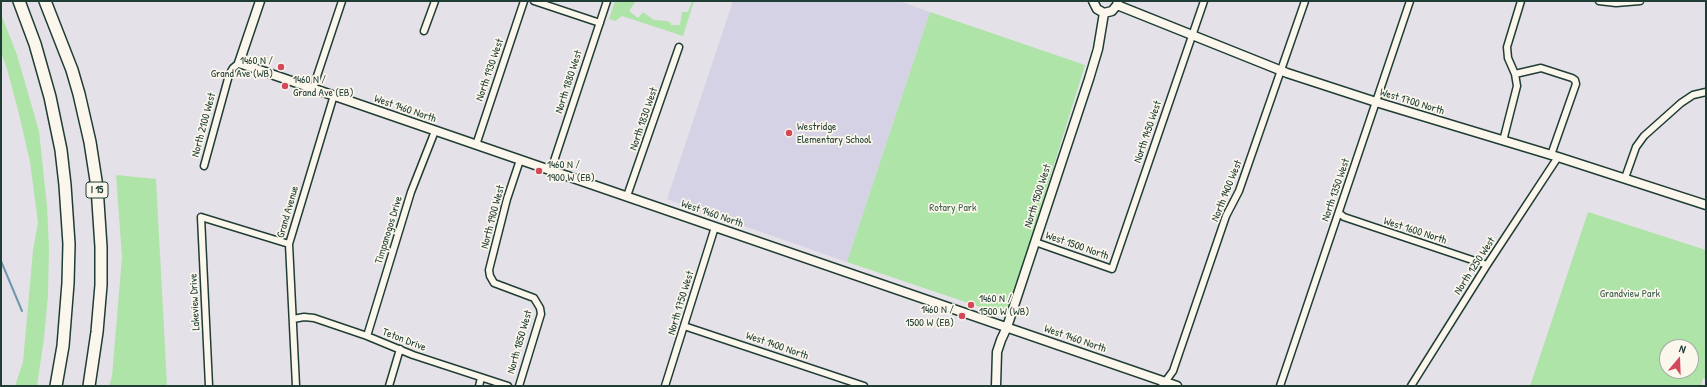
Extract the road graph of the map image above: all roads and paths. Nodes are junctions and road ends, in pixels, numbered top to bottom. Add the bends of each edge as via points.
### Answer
1 (19, 1) edge
2 (45, 1) edge
3 (260, 1) edge
4 (342, 1) edge
5 (435, 1) edge
6 (524, 1) edge
7 (534, 1) edge
8 (607, 1) edge
9 (1094, 1) edge
10 (1204, 1) edge
11 (1305, 1) edge
12 (1410, 1) edge
13 (1521, 1) edge
14 (1599, 1) edge
15 (1640, 1) edge
16 (1117, 3) edge
17 (1104, 13) junction
18 (600, 23) junction
19 (424, 32) dead end
20 (1191, 36) junction
21 (678, 47) dead end
22 (239, 63) junction
23 (1282, 71) junction
24 (1515, 74) junction
25 (313, 88) junction
26 (1706, 92) edge
27 (334, 95) junction
28 (1376, 102) junction
29 (435, 131) junction
30 (1503, 141) junction
31 (476, 145) junction
32 (1554, 156) junction
33 (520, 160) junction
34 (204, 166) dead end
35 (551, 170) junction
36 (1625, 178) junction
37 (628, 196) junction
38 (1706, 205) edge
39 (1339, 213) junction
40 (715, 227) junction
41 (1035, 242) junction
42 (288, 244) junction
43 (1487, 265) junction
44 (1112, 269) joint
45 (539, 304) joint
46 (293, 318) junction
47 (684, 326) junction
48 (1007, 327) junction
49 (367, 336) junction
50 (400, 349) junction
51 (481, 378) junction
52 (1164, 384) edge
53 (56, 386) edge
54 (89, 386) edge
55 (209, 386) edge
56 (296, 386) edge
57 (389, 386) edge
58 (479, 386) edge
59 (508, 386) edge
60 (518, 386) edge
61 (665, 386) edge
62 (864, 386) edge
63 (996, 386) edge
64 (1177, 386) edge
65 (1280, 386) edge
66 (1411, 386) edge

1 - 53 highway via 35,44 50,97 65,185 69,244 68,284 63,346
2 - 54 highway, I 15 via 77,88 90,142 97,187 101,285
3 - 22 street, North 2100 West
4 - 25 street
5 - 19 street
6 - 31 street, North 1930 West
7 - 18 street
8 - 18 street, North 1880 West
9 - 17 street via 1097,9
10 - 20 street, North 1450 West
11 - 23 street, North 1400 West
12 - 28 street, North 1350 West
13 - 24 street via 1507,50
14 - 15 street
16 - 17 street via 1112,11
16 - 20 street, West 1700 North
17 - 41 street, North 1500 West via 1098,49 1089,79
18 - 35 street, North 1880 West
20 - 23 street, West 1700 North
20 - 44 street, North 1450 West
21 - 37 street, North 1830 West
22 - 25 street, West 1460 North
22 - 34 street, North 2100 West via 229,75
23 - 28 street, West 1700 North
23 - 52 street, North 1400 West via 1239,191 1226,216 1174,371
24 - 30 street via 1516,94
24 - 32 street, North 1250 West via 1541,68 1576,80
25 - 27 street, West 1460 North
26 - 36 street via 1681,103 1644,136 1636,147
27 - 29 street, West 1460 North
27 - 42 street, Grand Avenue
28 - 30 street, West 1700 North
28 - 39 street, North 1350 West
29 - 31 street, West 1460 North
29 - 49 street, Timpanogos Drive via 411,192
30 - 32 street, West 1700 North
31 - 33 street, West 1460 North
32 - 36 street, West 1700 North
32 - 43 street, North 1250 West
33 - 35 street, West 1460 North
33 - 45 street, North 1900 West via 489,270 491,279 497,285 534,298
35 - 37 street, West 1460 North
36 - 38 street, West 1700 North
37 - 40 street, West 1460 North
39 - 43 street, West 1600 North via 1344,217
39 - 65 street, North 1350 West
40 - 47 street, North 1750 West
40 - 48 street, West 1460 North
41 - 44 street, West 1500 North
41 - 48 street, North 1500 West
42 - 46 street, Grand Avenue
42 - 55 street, Lakeview Drive via 201,217
43 - 66 street, North 1250 West
45 - 60 street, North 1850 West via 540,314
46 - 49 street, Teton Drive via 314,318
46 - 56 street, Grand Avenue
47 - 61 street, North 1750 West
47 - 62 street, West 1400 North
48 - 52 street, West 1460 North
48 - 63 street, North 1500 West via 997,352
49 - 50 street, Teton Drive
50 - 51 street, Teton Drive
50 - 57 street
51 - 58 street
51 - 59 street, Teton Drive
52 - 64 street, West 1460 North

